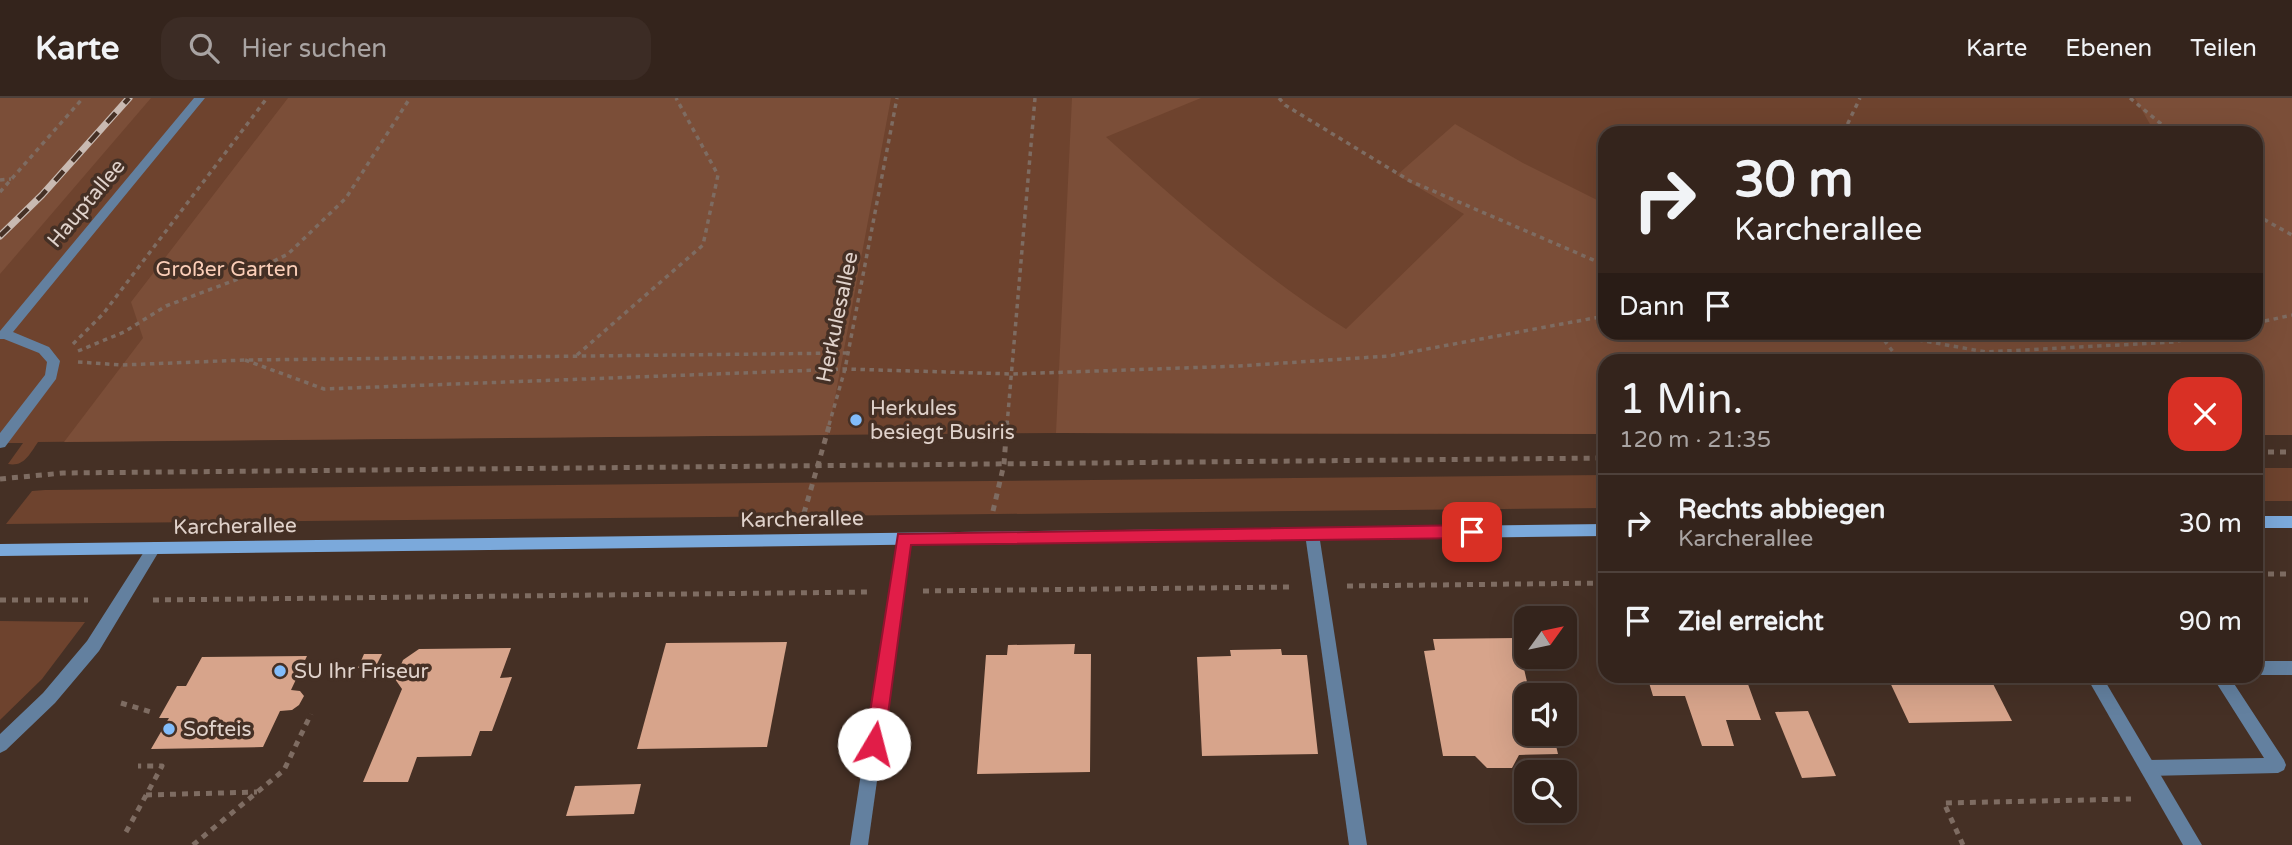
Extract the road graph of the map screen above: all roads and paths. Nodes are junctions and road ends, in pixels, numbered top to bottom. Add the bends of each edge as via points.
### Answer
1 (83, 98) edge
2 (200, 98) edge
3 (267, 98) edge
4 (410, 98) edge
5 (676, 98) edge
6 (897, 98) edge
7 (1035, 98) edge
8 (1279, 98) edge
9 (1860, 98) edge
10 (2130, 98) edge
11 (1848, 126) edge
12 (2164, 126) edge
13 (11, 179) junction
14 (0, 180) edge
15 (0, 192) edge
16 (2263, 219) edge
17 (2292, 235) edge
18 (1598, 262) edge
19 (2292, 315) edge
20 (1598, 317) edge
21 (2263, 321) edge
22 (3, 334) edge
23 (1883, 340) edge
24 (1917, 340) edge
25 (2182, 340) edge
26 (847, 353) junction
27 (1894, 354) edge
28 (576, 356) junction
29 (245, 360) junction
30 (54, 361) junction
31 (845, 369) junction
32 (1013, 374) junction
33 (0, 443) edge
34 (2263, 452) edge
35 (2292, 452) edge
36 (1598, 458) edge
37 (1004, 464) junction
38 (817, 466) junction
39 (0, 479) edge
40 (2263, 522) edge
41 (2292, 522) edge
42 (1598, 530) edge
43 (1312, 534) junction
44 (989, 538) junction
45 (904, 539) junction
46 (796, 540) junction
47 (154, 548) junction
48 (0, 550) edge
49 (2263, 574) edge
50 (2292, 574) edge
51 (1598, 583) edge
52 (1320, 586) junction
53 (897, 592) junction
54 (0, 600) edge
55 (122, 600) junction
56 (2263, 668) edge
57 (2292, 668) edge
58 (2098, 683) edge
59 (2225, 683) edge
60 (121, 704) dead end
61 (153, 713) dead end
62 (311, 714) dead end
63 (0, 746) edge
64 (138, 766) dead end
65 (2148, 768) junction
66 (258, 792) junction
67 (146, 795) junction
68 (2098, 800) dead end
69 (126, 832) dead end
70 (193, 845) edge
71 (859, 845) edge
72 (1358, 845) edge
73 (1963, 845) edge
74 (2193, 845) edge

1 - 13 path
2 - 22 street, Hauptallee
3 - 30 path via 103,314
4 - 30 path via 346,198 288,254
5 - 28 path via 718,174 703,245
6 - 26 path, Herkulesallee
7 - 32 path
8 - 18 path via 1410,181
9 - 11 path
10 - 12 path
13 - 14 path
13 - 15 path
16 - 17 path
19 - 21 path
20 - 32 path via 1389,356
22 - 30 street, Hauptallee via 44,350
23 - 27 path
24 - 25 path via 1986,352
26 - 28 path
26 - 31 path, Herkulesallee
28 - 29 path
29 - 30 path via 122,365
29 - 31 path via 324,389
30 - 33 street via 51,376
31 - 32 path
31 - 38 path, Herkulesallee
32 - 37 path
34 - 35 path
36 - 37 path
37 - 38 path
37 - 44 path
38 - 39 path via 63,473
38 - 46 path, Herkulesallee
40 - 41 main road
42 - 43 main road, Karcherallee
43 - 44 main road, Karcherallee
43 - 52 street
44 - 45 main road, Karcherallee
45 - 46 main road, Karcherallee
45 - 53 street
46 - 47 main road, Karcherallee
47 - 48 main road, Karcherallee
47 - 55 street
49 - 50 path
51 - 52 path
52 - 53 path
52 - 72 street
53 - 55 path
53 - 71 street
54 - 55 path
55 - 63 street via 93,646
56 - 57 street
58 - 65 street
59 - 65 street via 2278,765
60 - 61 path
62 - 66 path via 284,771
64 - 67 path via 162,766
65 - 74 street
66 - 67 path
66 - 70 path
67 - 69 path
68 - 73 path via 1944,803

